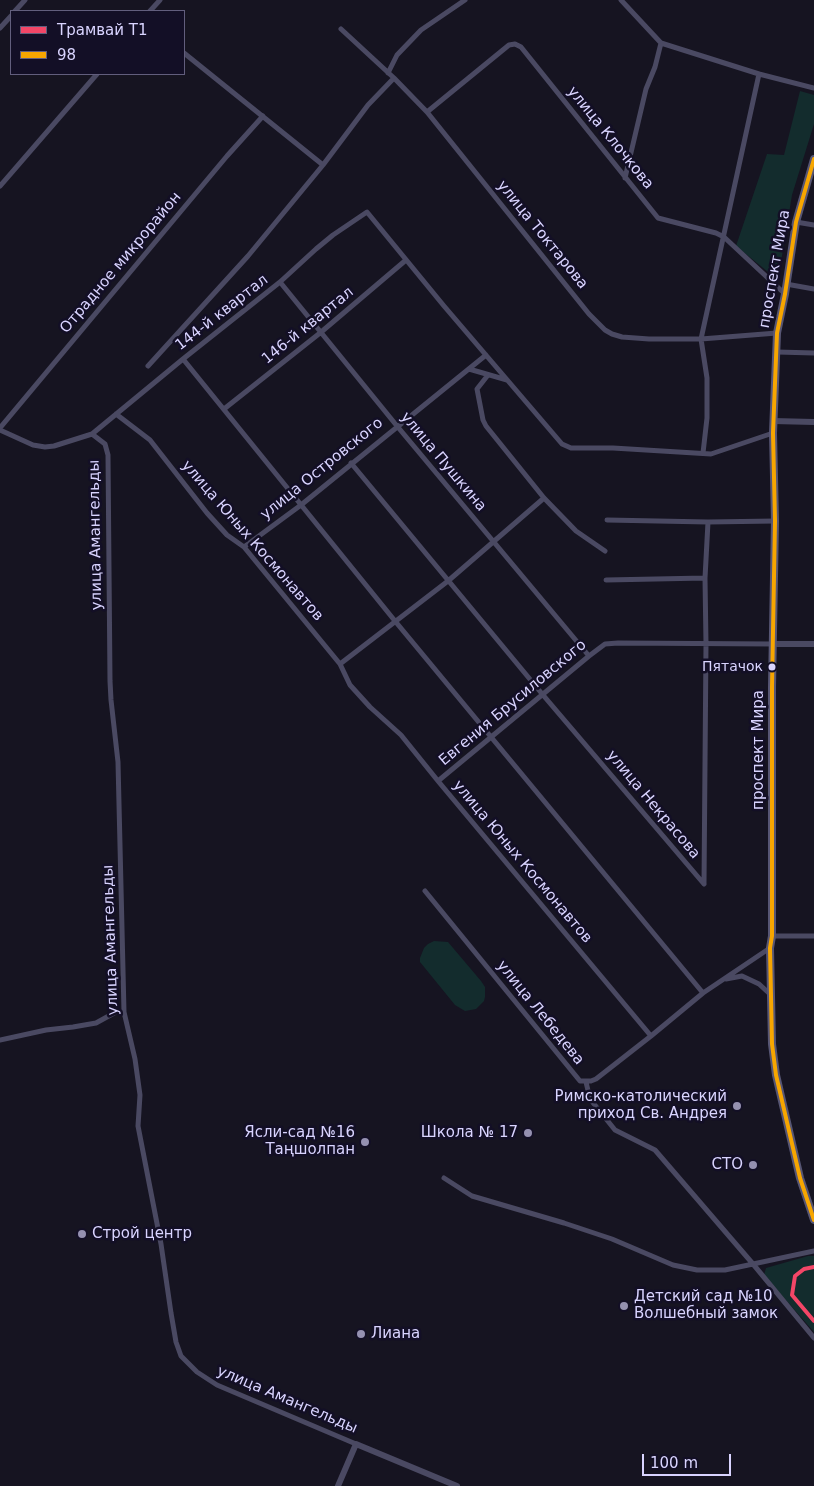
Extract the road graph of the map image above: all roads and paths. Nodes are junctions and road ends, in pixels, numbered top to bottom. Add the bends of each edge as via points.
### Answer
1 (25, 0) edge
2 (160, 0) edge
3 (466, 0) edge
4 (621, 0) edge
5 (16, 10) edge
6 (151, 10) edge
7 (10, 17) edge
8 (0, 28) edge
9 (341, 29) dead end
10 (661, 43) junction
11 (185, 54) edge
12 (388, 73) junction
13 (759, 74) junction
14 (95, 75) edge
15 (394, 78) junction
16 (814, 88) edge
17 (428, 112) junction
18 (263, 116) junction
19 (814, 159) edge
20 (323, 165) junction
21 (625, 178) junction
22 (0, 186) edge
23 (796, 222) junction
24 (814, 225) edge
25 (724, 237) junction
26 (406, 260) junction
27 (280, 282) junction
28 (786, 284) junction
29 (814, 289) edge
30 (785, 294) junction
31 (320, 333) junction
32 (777, 333) junction
33 (701, 339) junction
34 (776, 352) junction
35 (814, 353) edge
36 (486, 355) junction
37 (183, 359) junction
38 (148, 366) dead end
39 (469, 369) junction
40 (488, 375) junction
41 (508, 381) junction
42 (224, 409) junction
43 (116, 414) junction
44 (773, 421) junction
45 (814, 422) edge
46 (397, 426) junction
47 (0, 429) edge
48 (773, 433) junction
49 (92, 434) junction
50 (703, 453) junction
51 (351, 463) junction
52 (544, 498) junction
53 (300, 505) junction
54 (607, 520) dead end
55 (775, 521) junction
56 (708, 522) junction
57 (493, 541) junction
58 (244, 547) junction
59 (605, 551) dead end
60 (704, 578) junction
61 (606, 580) dead end
62 (448, 581) junction
63 (395, 622) junction
64 (706, 644) junction
65 (773, 644) junction
66 (814, 644) edge
67 (589, 656) junction
68 (340, 664) junction
69 (543, 695) junction
70 (492, 737) junction
71 (438, 781) junction
72 (425, 891) dead end
73 (772, 936) junction
74 (814, 936) edge
75 (770, 948) junction
76 (724, 980) junction
77 (703, 993) junction
78 (770, 995) junction
79 (124, 1012) junction
80 (651, 1036) junction
81 (0, 1040) edge
82 (586, 1082) junction
83 (444, 1178) dead end
84 (814, 1220) edge
85 (814, 1251) edge
86 (753, 1264) junction
87 (814, 1338) edge
88 (356, 1444) junction
89 (338, 1486) edge
90 (457, 1486) edge

1 - 5 street
2 - 6 street
3 - 12 street via 421,30 397,55
4 - 10 street
7 - 8 street
9 - 12 street, улица Токтарова
10 - 13 street
10 - 21 street via 646,88
11 - 18 street
12 - 15 street, улица Токтарова
13 - 16 street
13 - 25 street
14 - 22 street
15 - 17 street, улица Токтарова
15 - 20 street via 368,105
17 - 21 street, улица Клочкова via 509,45 515,44
17 - 33 street, улица Токтарова via 605,330 632,338
18 - 20 street
18 - 47 street, Отрадное микрорайон
19 - 23 main road, проспект Мира
20 - 38 street via 248,256
21 - 25 street, улица Клочкова via 658,218 716,232
23 - 24 street
23 - 28 main road, проспект Мира
25 - 30 street, улица Клочкова
25 - 33 street
26 - 27 street, 144-й квартал via 367,212 333,235
26 - 31 street, 146-й квартал
26 - 36 street
27 - 31 street, улица Пушкина
27 - 37 street, 144-й квартал
28 - 29 street
28 - 30 main road, проспект Мира
30 - 32 main road, проспект Мира
31 - 42 street, 146-й квартал
31 - 46 street, улица Пушкина
32 - 33 street, улица Токтарова
32 - 34 main road, проспект Мира
33 - 50 street via 707,378
34 - 35 street
34 - 44 main road, проспект Мира
36 - 39 street, улица Островского
36 - 41 street
37 - 42 street
37 - 43 street, 144-й квартал
39 - 40 street
39 - 46 street, улица Островского
40 - 41 street
40 - 52 street via 477,390 483,420
41 - 50 street via 562,444 571,448
42 - 53 street
43 - 49 street, 144-й квартал
43 - 58 street, улица Юных Космонавтов via 150,440 207,513 227,535
44 - 45 street
44 - 48 main road, проспект Мира
46 - 51 street, улица Островского
46 - 57 street, улица Пушкина
47 - 49 street, улица Амангельды via 33,445 45,447
48 - 50 street via 711,454
48 - 55 main road, проспект Мира
49 - 79 street, улица Амангельды via 105,444 108,455 110,681 118,762
51 - 53 street, улица Островского
51 - 62 street, улица Некрасова
52 - 57 street
52 - 59 street via 576,531
53 - 58 street, улица Островского
53 - 63 street
54 - 56 street
55 - 56 street
55 - 65 main road, проспект Мира
56 - 60 street, улица Некрасова
57 - 62 street
57 - 67 street, улица Пушкина
58 - 68 street, улица Юных Космонавтов
60 - 61 street
60 - 64 street, улица Некрасова
62 - 63 street
62 - 69 street, улица Некрасова
63 - 68 street
63 - 70 street
64 - 65 street, Евгения Брусиловского
64 - 67 street, Евгения Брусиловского via 605,644
64 - 69 street, улица Некрасова via 704,884
65 - 66 street, Евгения Брусиловского
65 - 73 main road, проспект Мира
67 - 69 street, Евгения Брусиловского
68 - 71 street, улица Юных Космонавтов via 350,685 401,735
69 - 70 street, Евгения Брусиловского
70 - 71 street, Евгения Брусиловского
70 - 77 street
71 - 80 street, улица Юных Космонавтов
72 - 82 street, улица Лебедева via 580,1081
73 - 74 street
73 - 75 main road, проспект Мира
75 - 76 street, улица Лебедева
75 - 78 main road, проспект Мира
76 - 77 street, улица Лебедева
76 - 78 street, улица Лебедева via 742,976 759,984
77 - 80 street, улица Лебедева
78 - 84 main road, проспект Мира via 776,1076 800,1178
79 - 81 street via 116,1012 96,1023
79 - 88 street, улица Амангельды via 140,1095 138,1126 161,1244 170,1313 181,1356 217,1385
80 - 82 street, улица Лебедева via 596,1079
82 - 86 street via 590,1098 615,1130 655,1150
83 - 86 street via 472,1196 612,1239 673,1265 697,1270 725,1270
85 - 86 street
86 - 87 street
88 - 89 street
88 - 90 street, улица Амангельды

